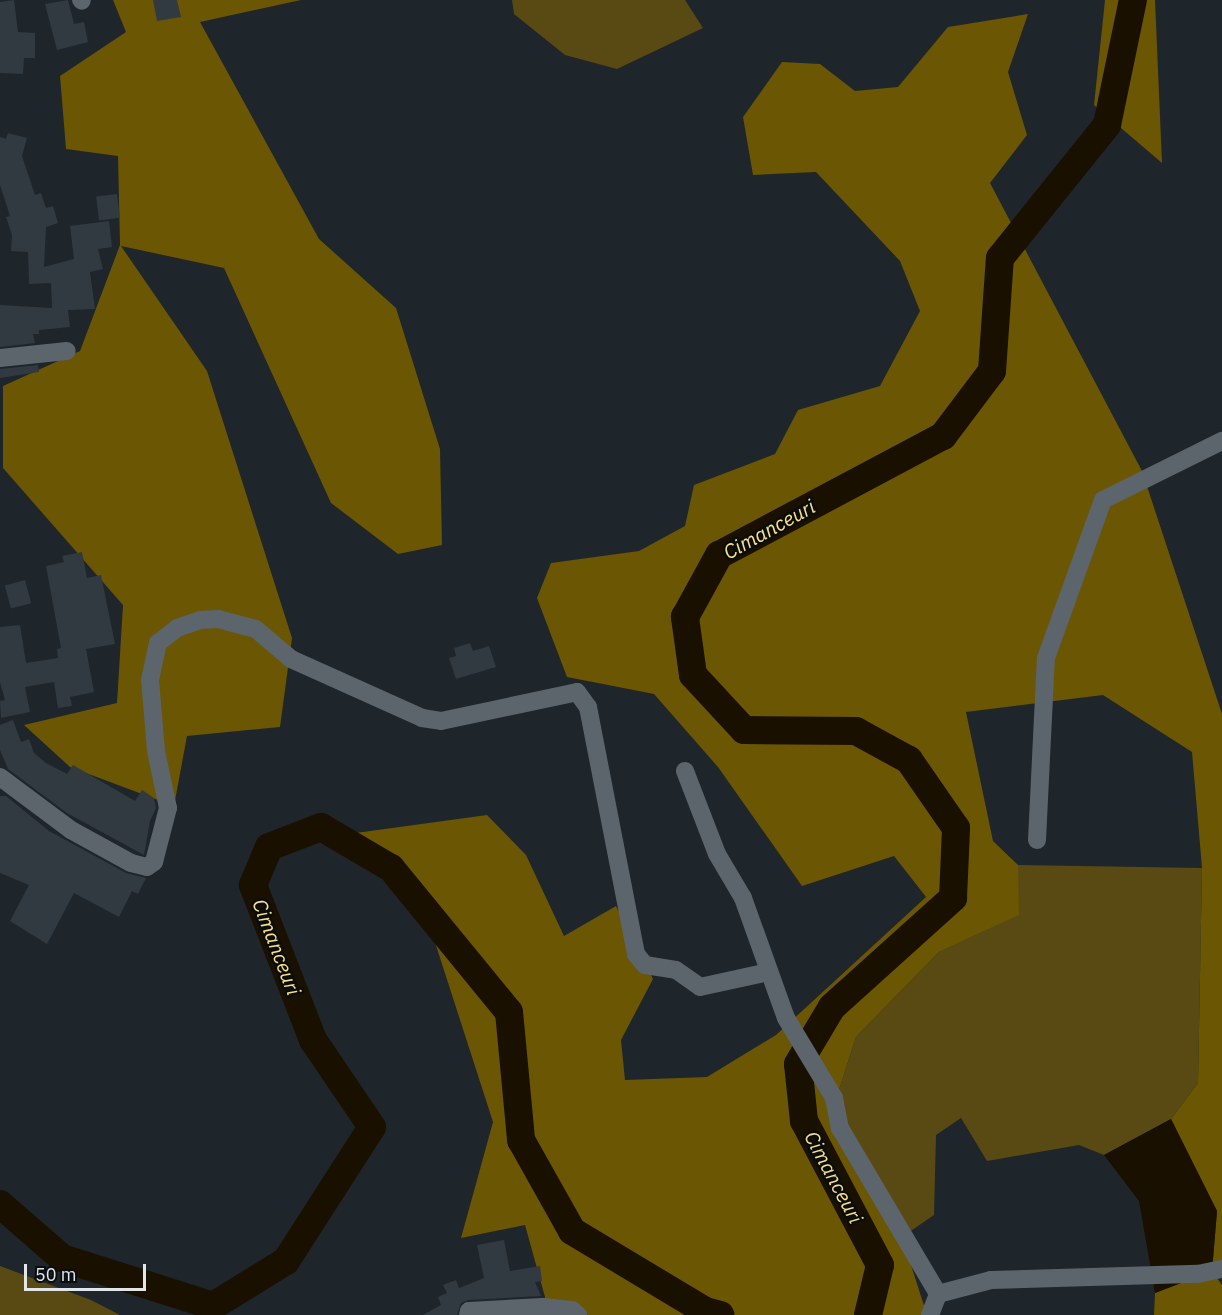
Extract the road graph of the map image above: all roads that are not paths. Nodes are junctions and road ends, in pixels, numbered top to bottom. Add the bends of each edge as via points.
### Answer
1 (67, 351) dead end
2 (0, 358) edge
3 (1222, 441) edge
4 (685, 771) dead end
5 (0, 777) edge
6 (1037, 840) dead end
7 (768, 972) junction
8 (1222, 1269) edge
9 (938, 1294) junction
10 (468, 1315) edge
11 (578, 1315) edge
12 (930, 1315) edge

1 - 2 street
3 - 6 street via 1103,500 1046,658
4 - 7 street via 717,854 743,898
5 - 7 street via 71,830 131,863 147,867 154,862 168,808 156,751 150,680 158,643 177,628 200,620 256,629 291,659 422,718 441,720 577,692 588,707 636,954 645,964 676,970 700,987
7 - 9 street via 786,1018 834,1098 840,1128
8 - 9 street via 1198,1274 991,1280
9 - 12 street
10 - 11 street via 469,1311 543,1307 572,1310

